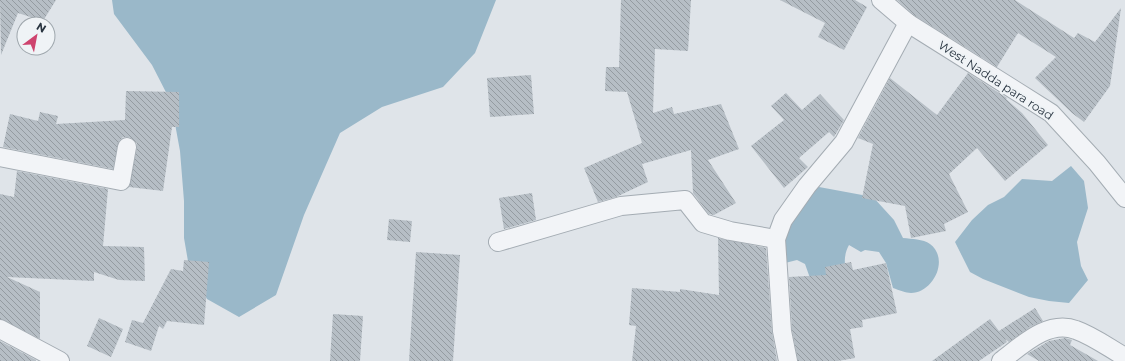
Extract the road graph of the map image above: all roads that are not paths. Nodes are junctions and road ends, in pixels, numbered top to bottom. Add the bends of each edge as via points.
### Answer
1 (881, 0) edge
2 (908, 23) junction
3 (127, 147) dead end
4 (0, 157) edge
5 (1125, 198) edge
6 (776, 239) junction
7 (498, 242) dead end
8 (0, 329) edge
9 (1125, 357) edge
10 (60, 361) edge
11 (788, 361) edge
12 (1001, 361) edge

1 - 2 street, West Nadda para road
2 - 5 street, West Nadda para road via 1051,113
2 - 6 street via 844,142 807,186 783,220
3 - 4 street via 121,181
6 - 7 street via 730,231 703,223 685,200 621,206
6 - 11 street via 782,331
8 - 10 street
9 - 12 street via 1075,329 1063,327 1032,338

